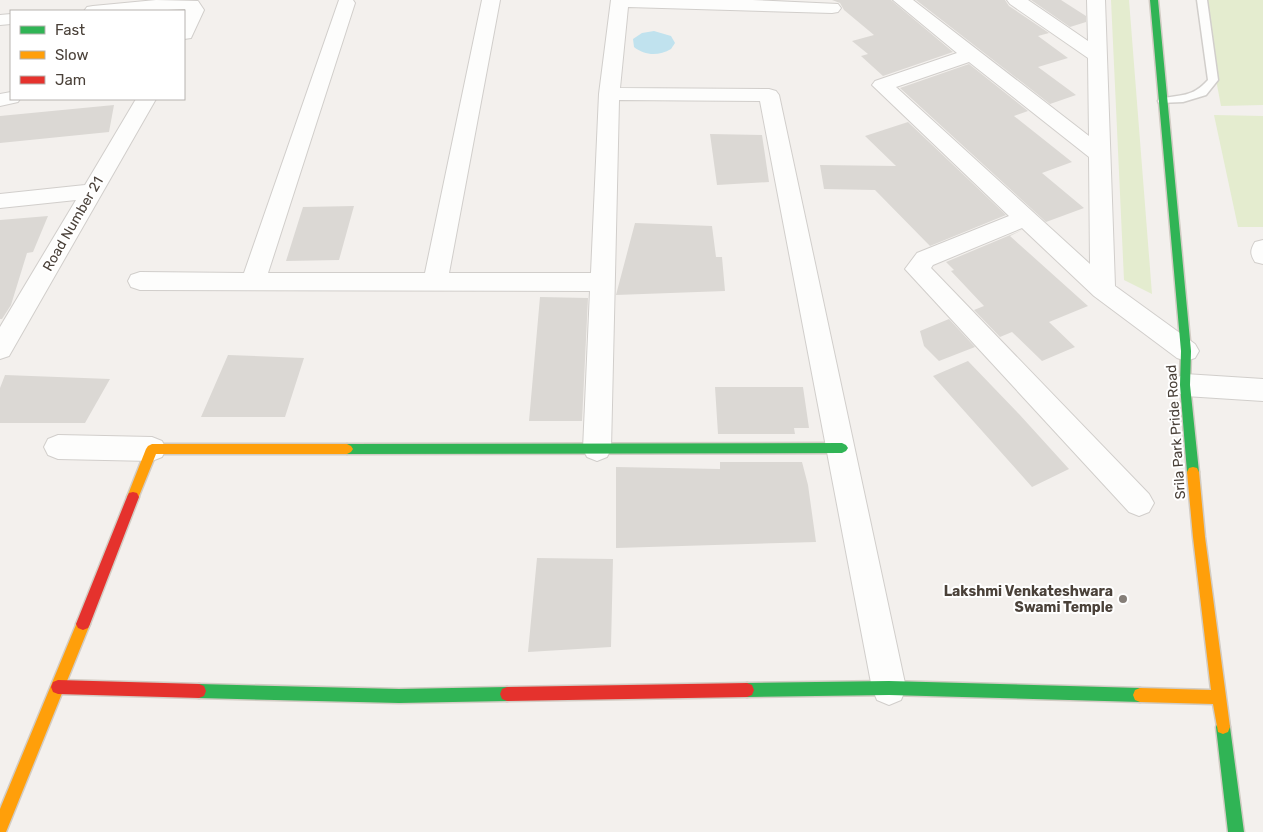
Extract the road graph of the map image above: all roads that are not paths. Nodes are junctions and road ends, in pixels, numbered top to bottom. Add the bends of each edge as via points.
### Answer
1 (491, 0) edge
2 (905, 0) edge
3 (1016, 0) edge
4 (1096, 0) edge
5 (1154, 0) edge
6 (1202, 0) edge
7 (620, 1) edge
8 (346, 3) dead end
9 (766, 3) edge
10 (832, 8) dead end
11 (104, 10) edge
12 (185, 32) edge
13 (972, 54) junction
14 (1098, 56) junction
15 (609, 94) junction
16 (145, 100) edge
17 (1163, 101) junction
18 (1100, 155) junction
19 (92, 191) junction
20 (0, 201) edge
21 (1025, 218) junction
22 (1263, 248) edge
23 (1263, 256) edge
24 (140, 281) dead end
25 (253, 281) junction
26 (435, 281) junction
27 (603, 282) junction
28 (1103, 290) junction
29 (8, 324) edge
30 (0, 349) edge
31 (1186, 350) junction
32 (1185, 385) junction
33 (1263, 390) edge
34 (58, 447) dead end
35 (842, 448) junction
36 (152, 449) junction
37 (597, 449) junction
38 (1139, 503) dead end
39 (58, 687) junction
40 (890, 688) junction
41 (1218, 697) junction
42 (0, 827) edge
43 (1236, 832) edge

1 - 26 street
2 - 13 street
3 - 14 street
4 - 14 street
5 - 17 street, Srila Park Pride Road
6 - 17 lane via 1213,80 1202,93
7 - 9 street
7 - 15 street
8 - 25 street
9 - 10 street
11 - 12 street via 182,3 192,5 195,10
13 - 18 street
13 - 21 street via 882,85
14 - 18 street
15 - 27 street
15 - 35 street via 769,95
16 - 19 street, Road Number 21
17 - 31 street, Srila Park Pride Road
18 - 28 street
19 - 20 street
19 - 29 street, Road Number 21
21 - 28 street
21 - 38 street via 926,259 917,269
22 - 23 street
24 - 25 street
25 - 26 street
26 - 27 street
27 - 37 street
28 - 31 street
29 - 30 street, Road Number 21
31 - 32 street, Srila Park Pride Road
32 - 33 street
32 - 41 street, Srila Park Pride Road
34 - 36 street
35 - 37 street
35 - 40 street
36 - 37 street
36 - 39 street
39 - 40 street via 399,696
39 - 42 street
40 - 41 street
41 - 43 street, Srila Park Pride Road

